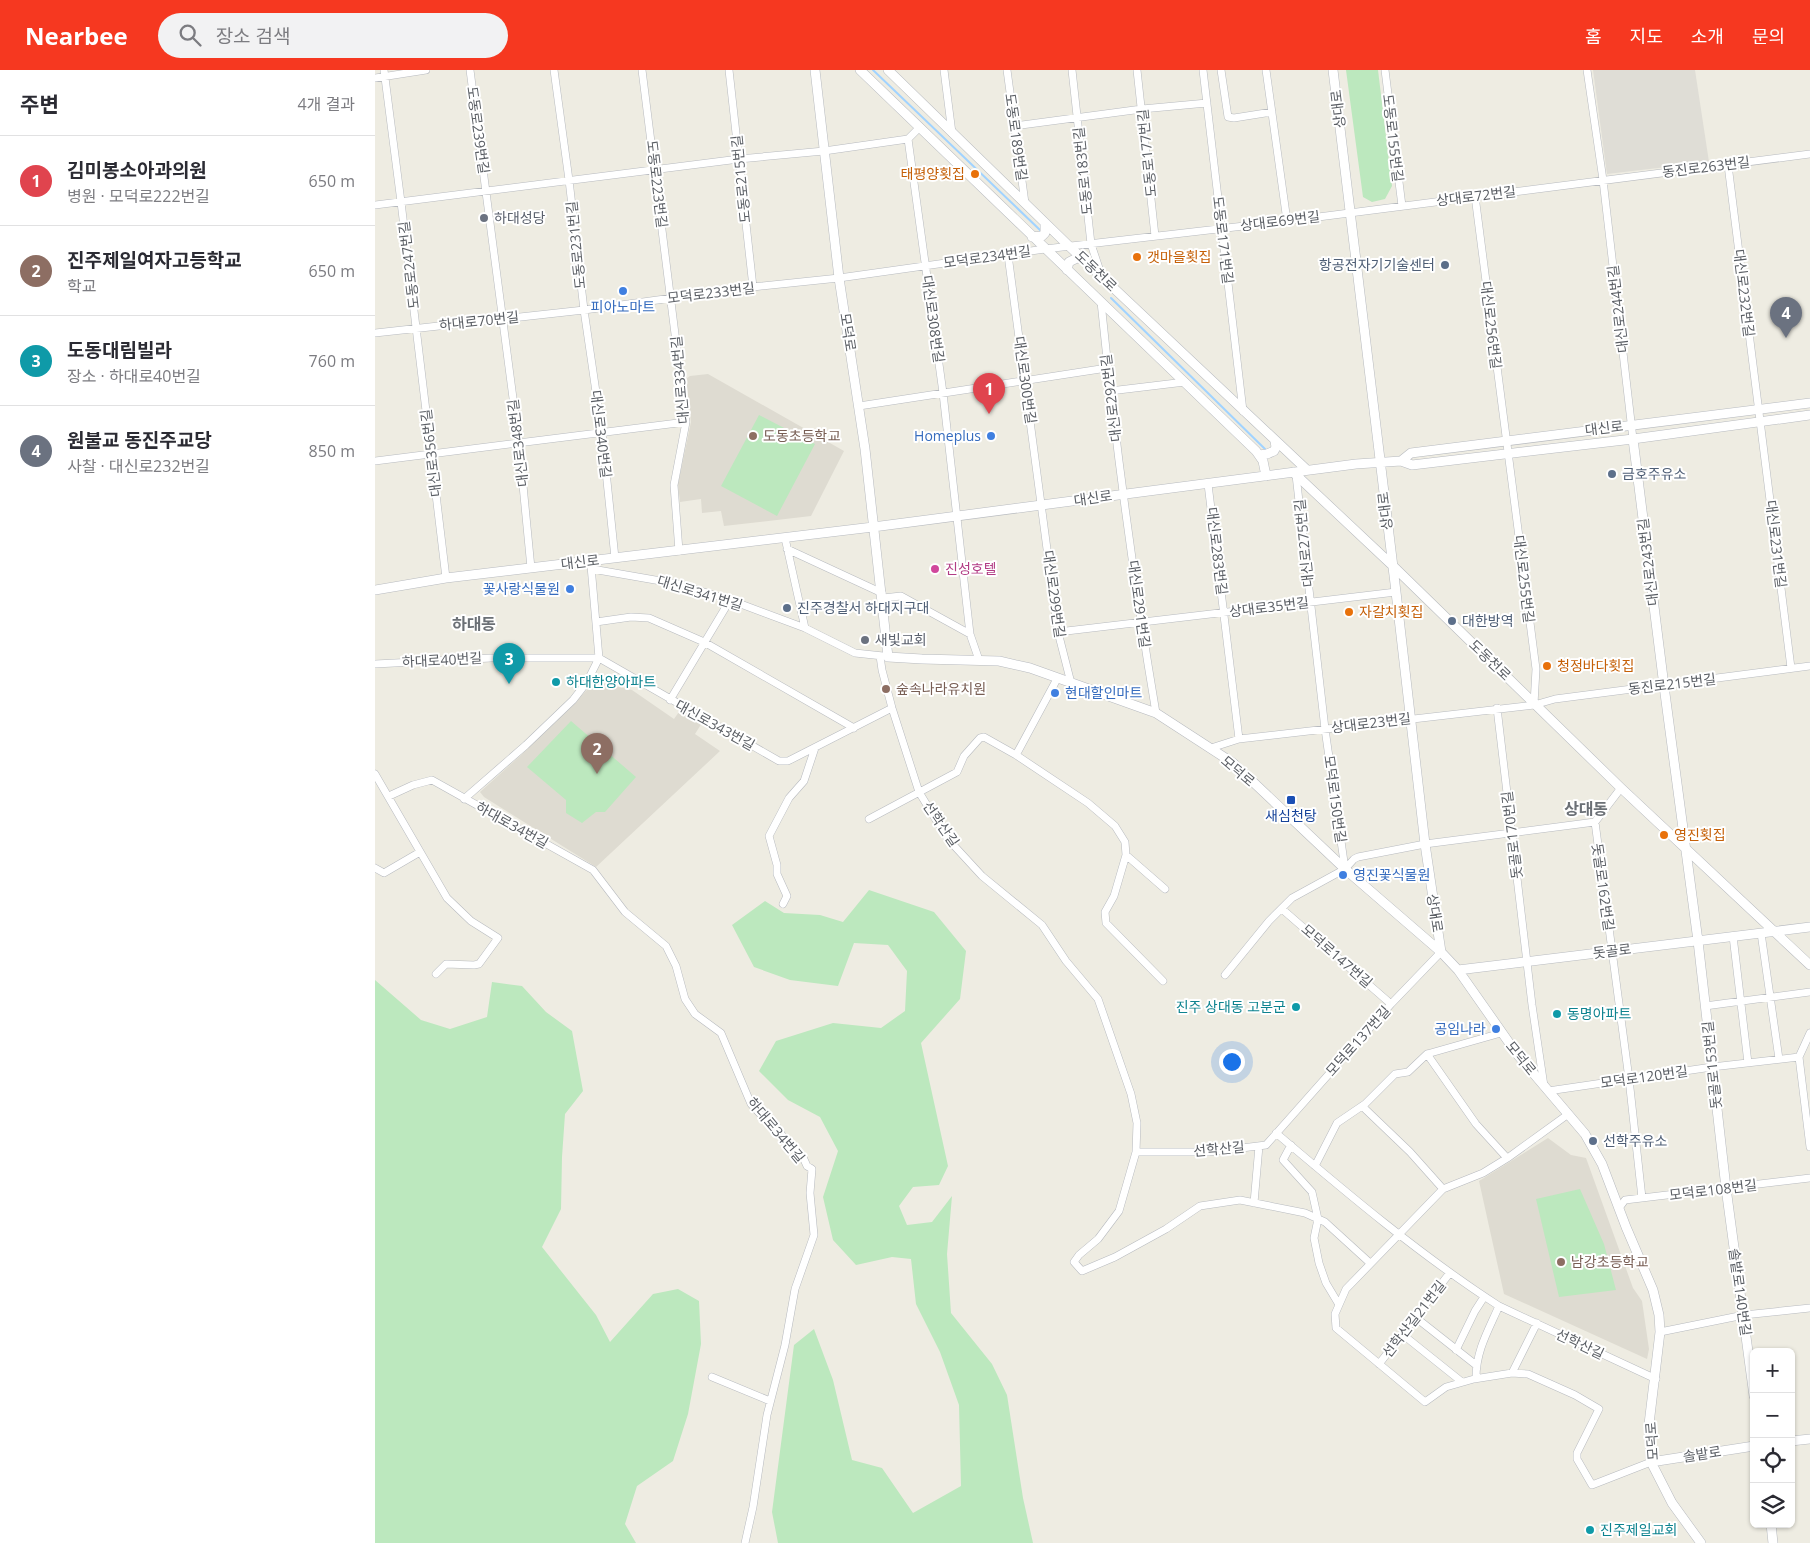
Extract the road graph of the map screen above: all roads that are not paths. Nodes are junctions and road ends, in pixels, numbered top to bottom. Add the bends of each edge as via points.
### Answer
1 (426, 70) edge
2 (470, 70) edge
3 (553, 70) edge
4 (642, 70) edge
5 (729, 70) edge
6 (815, 70) edge
7 (860, 70) edge
8 (888, 70) edge
9 (944, 70) edge
10 (1007, 70) edge
11 (1072, 70) edge
12 (1137, 70) edge
13 (1203, 70) edge
14 (1221, 70) edge
15 (1267, 70) edge
16 (1333, 70) edge
17 (1385, 70) edge
18 (1587, 70) edge
19 (385, 73) edge
20 (375, 78) edge
21 (1207, 103) junction
22 (1142, 109) junction
23 (1272, 112) junction
24 (1078, 119) junction
25 (1014, 126) junction
26 (920, 128) junction
27 (952, 133) junction
28 (908, 139) junction
29 (824, 151) junction
30 (1810, 154) edge
31 (739, 159) junction
32 (1728, 165) junction
33 (655, 170) junction
34 (569, 180) junction
35 (1603, 180) junction
36 (486, 191) junction
37 (1475, 196) junction
38 (401, 202) junction
39 (1025, 203) junction
40 (375, 205) edge
41 (1402, 206) junction
42 (1350, 212) junction
43 (1287, 221) junction
44 (1045, 223) junction
45 (1221, 228) junction
46 (1155, 236) junction
47 (1032, 237) junction
48 (1091, 244) junction
49 (1070, 246) junction
50 (1045, 249) junction
51 (1008, 255) junction
52 (1083, 259) junction
53 (926, 265) junction
54 (1067, 270) junction
55 (1099, 271) dead end
56 (839, 278) junction
57 (753, 287) junction
58 (672, 298) junction
59 (1101, 302) junction
60 (584, 310) junction
61 (502, 319) junction
62 (416, 328) junction
63 (375, 333) edge
64 (1107, 368) junction
65 (1026, 380) junction
66 (1185, 382) junction
67 (1110, 391) junction
68 (943, 393) junction
69 (1810, 403) edge
70 (859, 406) junction
71 (1759, 409) junction
72 (1243, 411) junction
73 (1810, 415) edge
74 (1760, 420) junction
75 (687, 422) junction
76 (1632, 425) junction
77 (602, 433) junction
78 (1633, 439) junction
79 (1275, 441) junction
80 (1506, 441) junction
81 (519, 444) junction
82 (432, 454) junction
83 (1508, 454) junction
84 (1259, 455) junction
85 (375, 461) edge
86 (1401, 461) junction
87 (1379, 462) junction
88 (1307, 470) junction
89 (1295, 474) junction
90 (1266, 476) junction
91 (1209, 484) junction
92 (1123, 494) junction
93 (1041, 505) junction
94 (957, 516) junction
95 (873, 527) junction
96 (785, 538) junction
97 (787, 548) junction
98 (679, 551) junction
99 (615, 558) junction
100 (590, 565) junction
101 (1392, 565) junction
102 (531, 568) junction
103 (446, 578) junction
104 (376, 591) edge
105 (1396, 592) junction
106 (882, 595) junction
107 (730, 600) junction
108 (1311, 602) junction
109 (1225, 613) junction
110 (596, 622) junction
111 (1141, 623) junction
112 (805, 628) junction
113 (1058, 632) junction
114 (970, 634) junction
115 (704, 642) junction
116 (884, 656) junction
117 (599, 658) junction
118 (979, 660) junction
119 (375, 664) edge
120 (1810, 666) edge
121 (1791, 668) junction
122 (1057, 679) junction
123 (1071, 683) junction
124 (1664, 686) junction
125 (670, 700) junction
126 (1534, 705) junction
127 (892, 708) junction
128 (1497, 708) junction
129 (1156, 713) junction
130 (1411, 718) junction
131 (854, 728) junction
132 (1325, 729) junction
133 (1239, 739) junction
134 (815, 748) junction
135 (1211, 748) junction
136 (1017, 755) junction
137 (375, 774) edge
138 (1621, 788) junction
139 (919, 792) junction
140 (389, 796) junction
141 (465, 799) junction
142 (869, 819) dead end
143 (1595, 822) junction
144 (1511, 832) junction
145 (1425, 844) junction
146 (1686, 850) junction
147 (420, 852) junction
148 (1126, 855) junction
149 (375, 868) edge
150 (1345, 869) junction
151 (1165, 889) dead end
152 (783, 904) dead end
153 (1282, 909) junction
154 (1810, 927) edge
155 (1775, 931) junction
156 (1761, 933) junction
157 (1733, 936) junction
158 (1698, 941) junction
159 (1612, 951) junction
160 (1441, 952) junction
161 (1527, 962) junction
162 (1810, 965) edge
163 (1458, 970) junction
164 (436, 974) dead end
165 (1225, 975) dead end
166 (1163, 982) dead end
167 (1810, 992) edge
168 (1770, 997) junction
169 (1741, 1001) junction
170 (1391, 1004) junction
171 (1705, 1006) junction
172 (1810, 1032) edge
173 (1501, 1033) junction
174 (1806, 1048) edge
175 (1427, 1054) junction
176 (1799, 1057) junction
177 (1779, 1059) junction
178 (1748, 1063) junction
179 (1712, 1067) junction
180 (1629, 1079) junction
181 (1546, 1089) junction
182 (1362, 1106) junction
183 (1567, 1114) junction
184 (1277, 1132) junction
185 (1291, 1145) junction
186 (1259, 1146) junction
187 (1810, 1147) edge
188 (1136, 1152) junction
189 (1507, 1158) junction
190 (1315, 1166) junction
191 (1810, 1178) edge
192 (1726, 1188) junction
193 (1443, 1189) junction
194 (1642, 1198) junction
195 (1254, 1203) junction
196 (1619, 1208) junction
197 (1318, 1219) junction
198 (1398, 1234) junction
199 (1370, 1264) junction
200 (1449, 1274) junction
201 (1484, 1297) junction
202 (1338, 1303) junction
203 (1499, 1306) junction
204 (1810, 1308) edge
205 (1743, 1315) junction
206 (1415, 1317) junction
207 (1537, 1324) junction
208 (1660, 1332) junction
209 (1402, 1334) junction
210 (1456, 1350) junction
211 (1379, 1364) junction
212 (1476, 1365) junction
213 (1512, 1373) junction
214 (712, 1377) dead end
215 (1476, 1378) junction
216 (1655, 1379) junction
217 (1462, 1382) junction
218 (1754, 1393) edge
219 (771, 1401) junction
220 (1810, 1439) edge
221 (1795, 1441) edge
222 (1750, 1447) edge
223 (1651, 1462) junction
224 (1771, 1528) edge
225 (745, 1543) edge
226 (1700, 1543) edge
227 (1773, 1543) edge

1 - 19 street
2 - 36 street, 도동로239번길
3 - 34 street, 도동로231번길
4 - 33 street, 도동로223번길
5 - 31 street, 도동로215번길
6 - 29 street, 모덕로
7 - 26 street, 도동천로
8 - 27 street, 도동천로
9 - 27 street
10 - 25 street, 도동로189번길
11 - 24 street, 도동로183번길
12 - 22 street, 도동로177번길
13 - 21 street, 도동로171번길
14 - 23 street via 1229,117
15 - 23 street
16 - 42 street, 상대로
17 - 41 street, 도동로155번길
18 - 35 street, 대신로244번길
19 - 20 street
19 - 38 street, 도동로247번길
21 - 22 street
21 - 45 street, 도동로171번길
22 - 24 street
22 - 46 street, 도동로177번길
23 - 43 street
24 - 25 street
24 - 48 street, 도동로183번길
25 - 39 street, 도동로189번길
26 - 28 street
26 - 47 street, 도동천로
27 - 39 street, 도동천로
28 - 29 street
28 - 53 street, 대신로308번길
29 - 31 street
29 - 56 street, 모덕로
30 - 32 street, 동진로263번길
31 - 33 street
31 - 57 street, 도동로215번길
32 - 35 street, 동진로263번길
32 - 71 street, 대신로232번길
33 - 34 street
33 - 58 street, 도동로223번길
34 - 36 street, 도동로239번길
34 - 60 street, 도동로231번길
35 - 37 street, 상대로72번길
35 - 76 street, 대신로244번길
36 - 38 street, 도동로239번길
36 - 61 street, 도동로239번길
37 - 41 street, 상대로72번길
37 - 80 street, 대신로256번길
38 - 40 street, 도동로247번길
38 - 62 street, 도동로247번길
39 - 44 street, 도동천로
41 - 42 street, 상대로72번길
42 - 43 street, 상대로69번길
42 - 87 street, 상대로
43 - 45 street, 상대로69번길
44 - 47 street via 1045,233
44 - 49 street, 도동천로
45 - 46 street, 상대로69번길
45 - 72 street, 도동로171번길
46 - 48 street, 상대로69번길
47 - 50 street, 도동천로
48 - 49 street, 상대로69번길
48 - 55 street, 도동로183번길
49 - 50 street, 모덕로234번길
49 - 52 street, 도동천로
50 - 51 street, 모덕로234번길
50 - 54 street, 도동천로
51 - 53 street, 모덕로234번길
51 - 65 street, 대신로300번길
52 - 54 street via 1073,259
52 - 72 street, 도동천로
53 - 56 street, 모덕로234번길
53 - 68 street, 대신로308번길
54 - 59 street, 도동천로
56 - 57 street, 모덕로233번길
56 - 70 street, 모덕로
57 - 58 street, 모덕로233번길
58 - 60 street, 모덕로233번길
58 - 75 street, 대신로334번길
59 - 64 street, 대신로292번길
59 - 66 street, 도동천로
60 - 61 street, 하대로70번길
60 - 77 street, 대신로340번길
61 - 62 street, 하대로70번길
61 - 81 street, 대신로348번길
62 - 63 street, 하대로70번길
62 - 82 street, 대신로356번길
64 - 65 street
64 - 67 street, 대신로292번길
65 - 68 street
65 - 93 street, 대신로300번길
66 - 67 street
66 - 84 street, 도동천로
67 - 92 street, 대신로292번길
68 - 70 street
68 - 94 street, 대신로308번길
69 - 71 street, 대신로
70 - 95 street, 모덕로
71 - 74 street, 대신로232번길
71 - 76 street, 대신로
72 - 79 street, 도동천로
73 - 74 street, 대신로
74 - 78 street, 대신로
74 - 121 street, 대신로231번길
75 - 77 street
75 - 98 street, 대신로334번길 via 674,485
76 - 78 street, 대신로244번길
76 - 80 street, 대신로
77 - 81 street
77 - 99 street, 대신로340번길
78 - 83 street, 대신로
78 - 124 street, 대신로243번길
79 - 84 street via 1274,451
79 - 88 street, 도동천로
80 - 83 street, 대신로256번길
80 - 86 street, 대신로 via 1411,453
81 - 82 street
81 - 102 street, 대신로348번길
82 - 85 street
82 - 103 street, 대신로356번길
83 - 86 street, 대신로 via 1412,465
83 - 126 street, 대신로255번길 via 1536,669
84 - 90 street, 도동천로
86 - 87 street, 대신로
87 - 88 street, 대신로
87 - 101 street, 상대로
88 - 89 street, 대신로
89 - 90 street, 대신로
89 - 101 street, 도동천로
89 - 108 street, 대신로275번길
90 - 91 street, 대신로
91 - 92 street, 대신로
91 - 109 street, 대신로283번길
92 - 93 street, 대신로
92 - 111 street, 대신로291번길
93 - 94 street, 대신로
93 - 113 street, 대신로299번길
94 - 95 street, 대신로
94 - 114 street, 대신로308번길
95 - 96 street, 대신로
95 - 106 street, 모덕로
96 - 97 street
96 - 98 street, 대신로
97 - 106 street
97 - 112 street
98 - 99 street, 대신로
99 - 100 street, 대신로
100 - 102 street, 대신로
100 - 107 street, 대신로341번길 via 677,584
100 - 110 street
101 - 105 street, 상대로
101 - 126 street, 도동천로
102 - 103 street, 대신로
103 - 104 street, 대신로
105 - 108 street, 상대로35번길
105 - 130 street, 상대로
106 - 114 street via 901,596
106 - 116 street, 모덕로
107 - 112 street, 대신로341번길
107 - 115 street
108 - 109 street, 상대로35번길
108 - 132 street, 대신로275번길
109 - 111 street, 상대로35번길
109 - 133 street, 대신로283번길
110 - 115 street via 649,618
110 - 117 street
111 - 113 street, 상대로35번길
111 - 129 street, 대신로291번길
112 - 116 street, 대신로341번길 via 855,652
113 - 123 street, 대신로299번길
114 - 118 street, 대신로308번길
115 - 125 street
115 - 131 street
116 - 118 street, 모덕로
116 - 127 street, 선학산길 via 882,670
117 - 119 street, 하대로40번길 via 491,658
117 - 125 street, 대신로343번길
117 - 141 street via 573,700
118 - 122 street, 모덕로 via 1030,668
120 - 121 street, 동진로215번길
121 - 124 street, 동진로215번길
122 - 123 street, 모덕로
122 - 136 street
123 - 129 street, 모덕로
124 - 126 street, 동진로215번길 via 1555,699
124 - 146 street
125 - 134 street, 대신로343번길 via 779,761 787,761
126 - 128 street, 상대로23번길
126 - 138 street, 도동천로
127 - 131 street, 대신로343번길
127 - 139 street, 선학산길
128 - 130 street, 상대로23번길
128 - 144 street, 돗골로170번길
129 - 135 street, 모덕로
130 - 132 street, 상대로23번길
130 - 145 street, 상대로
131 - 134 street, 대신로343번길
132 - 133 street, 상대로23번길
132 - 150 street, 모덕로150번길
133 - 135 street, 상대로23번길
134 - 152 street via 804,781 789,798 769,836 777,874 787,896
135 - 150 street, 모덕로 via 1233,764
136 - 139 street via 984,737 980,738 964,756 957,772
136 - 148 street via 1088,803 1115,826 1125,842
137 - 140 street
138 - 143 street
138 - 146 street, 도동천로
139 - 142 street, 선학산길
139 - 188 street, 선학산길 via 947,838 983,876 1041,925 1098,1000 1131,1094 1137,1123
140 - 141 street, 하대로34번길 via 432,780
140 - 147 street
141 - 219 street, 하대로34번길 via 593,870 625,912 666,946 676,966 685,999 695,1014 721,1033 751,1104 762,1116 774,1122 785,1142 802,1155 812,1169 810,1193 814,1235 795,1289
143 - 144 street
143 - 159 street, 돗골로162번길
144 - 145 street
144 - 161 street, 돗골로170번길
145 - 150 street via 1358,857
145 - 160 street, 상대로
146 - 155 street, 도동천로
146 - 158 street
147 - 149 street via 384,873
147 - 164 street via 447,898 471,921 498,938 479,964 446,964
148 - 151 street
148 - 166 street via 1114,896 1105,912 1106,924
150 - 153 street via 1292,898
150 - 160 street, 모덕로
153 - 165 street
153 - 170 street, 모덕로147번길
154 - 155 street, 돗골로
155 - 156 street, 돗골로
155 - 162 street, 도동천로
156 - 157 street, 돗골로
156 - 168 street
157 - 158 street, 돗골로
157 - 169 street
158 - 159 street, 돗골로
158 - 171 street, 돗골로153번길
159 - 161 street, 돗골로
159 - 180 street, 돗골로162번길
160 - 163 street, 모덕로
160 - 170 street, 모덕로137번길
161 - 163 street, 돗골로
161 - 181 street, 모덕로
163 - 173 street, 모덕로
167 - 168 street
168 - 169 street
168 - 177 street
169 - 171 street
169 - 178 street
170 - 184 street, 모덕로137번길
171 - 179 street, 돗골로153번길
172 - 174 street
173 - 175 street
173 - 181 street, 모덕로
174 - 176 street
175 - 182 street via 1407,1072 1395,1074
175 - 189 street via 1476,1124
176 - 177 street, 모덕로120번길
176 - 187 street
177 - 178 street, 모덕로120번길
178 - 179 street, 모덕로120번길
179 - 180 street, 모덕로120번길
179 - 192 street, 돗골로153번길
180 - 181 street, 모덕로120번길
180 - 194 street, 돗골로162번길
181 - 183 street, 모덕로
182 - 190 street via 1337,1123
182 - 193 street
183 - 189 street
183 - 196 street, 모덕로 via 1597,1154
184 - 185 street, 선학산길
184 - 186 street, 선학산길 via 1266,1145
185 - 190 street, 선학산길
185 - 197 street via 1283,1160 1312,1192
186 - 188 street, 선학산길 via 1209,1152
186 - 195 street
188 - 195 street via 1119,1211 1098,1239 1074,1262 1082,1271 1166,1229 1200,1206 1240,1200
189 - 193 street via 1483,1173
190 - 198 street, 선학산길
191 - 192 street, 모덕로108번길
192 - 194 street, 모덕로108번길
192 - 205 street, 솔밭로140번길
193 - 198 street
194 - 196 street, 모덕로108번길 via 1625,1200
195 - 197 street via 1305,1213
196 - 208 street, 모덕로 via 1653,1290
197 - 199 street
197 - 202 street via 1314,1238 1319,1263 1326,1284
198 - 199 street
198 - 200 street, 선학산길
199 - 202 street via 1346,1288
200 - 201 street, 선학산길
200 - 206 street, 선학산길21번길
201 - 203 street, 선학산길
201 - 210 street
202 - 211 street via 1336,1328
203 - 207 street, 선학산길
203 - 212 street
204 - 205 street
205 - 208 street
205 - 218 street, 솔밭로140번길
206 - 209 street, 선학산길21번길
206 - 210 street
207 - 213 street
207 - 216 street, 선학산길
208 - 216 street, 모덕로
209 - 211 street, 선학산길21번길
209 - 217 street
210 - 212 street
211 - 217 street, 선학산길21번길 via 1425,1402 1446,1387
212 - 215 street
213 - 215 street
213 - 223 street via 1528,1374 1599,1409 1577,1453 1577,1459 1592,1485
214 - 219 street
215 - 217 street
216 - 223 street, 모덕로 via 1649,1424
219 - 225 street, 하대로34번길
220 - 221 street
222 - 223 street, 솔밭로
223 - 226 street, 모덕로 via 1672,1503
224 - 227 street

